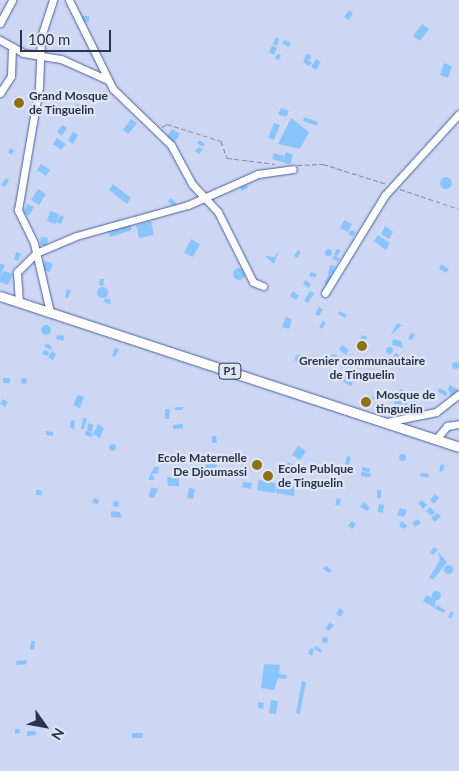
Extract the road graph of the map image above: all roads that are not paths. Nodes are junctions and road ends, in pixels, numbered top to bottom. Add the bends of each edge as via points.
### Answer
1 (12, 0) edge
2 (52, 0) edge
3 (69, 0) edge
4 (0, 23) edge
5 (0, 40) edge
6 (12, 47) junction
7 (38, 56) junction
8 (109, 80) junction
9 (0, 93) edge
10 (459, 114) edge
11 (293, 169) road end
12 (206, 199) junction
13 (36, 253) junction
14 (263, 286) dead end
15 (325, 293) dead end
16 (0, 296) edge
17 (19, 302) junction
18 (50, 312) junction
19 (459, 394) edge
20 (387, 422) junction
21 (459, 424) edge
22 (438, 438) junction
23 (459, 447) edge

1 - 4 street
2 - 7 street
3 - 8 street
5 - 6 street
6 - 7 street
6 - 9 street via 11,76
7 - 8 street via 77,65
7 - 13 street via 39,87 18,210
8 - 12 street via 132,111 158,131
10 - 15 street via 393,187
11 - 12 street via 258,174
12 - 13 street via 76,236
12 - 14 street via 218,212 253,282
13 - 17 street via 17,272
13 - 18 street
16 - 17 main road, P1
17 - 18 main road, P1
18 - 20 main road, P1
19 - 20 street via 436,412
20 - 22 main road, P1
21 - 22 street via 447,426
22 - 23 main road, P1

